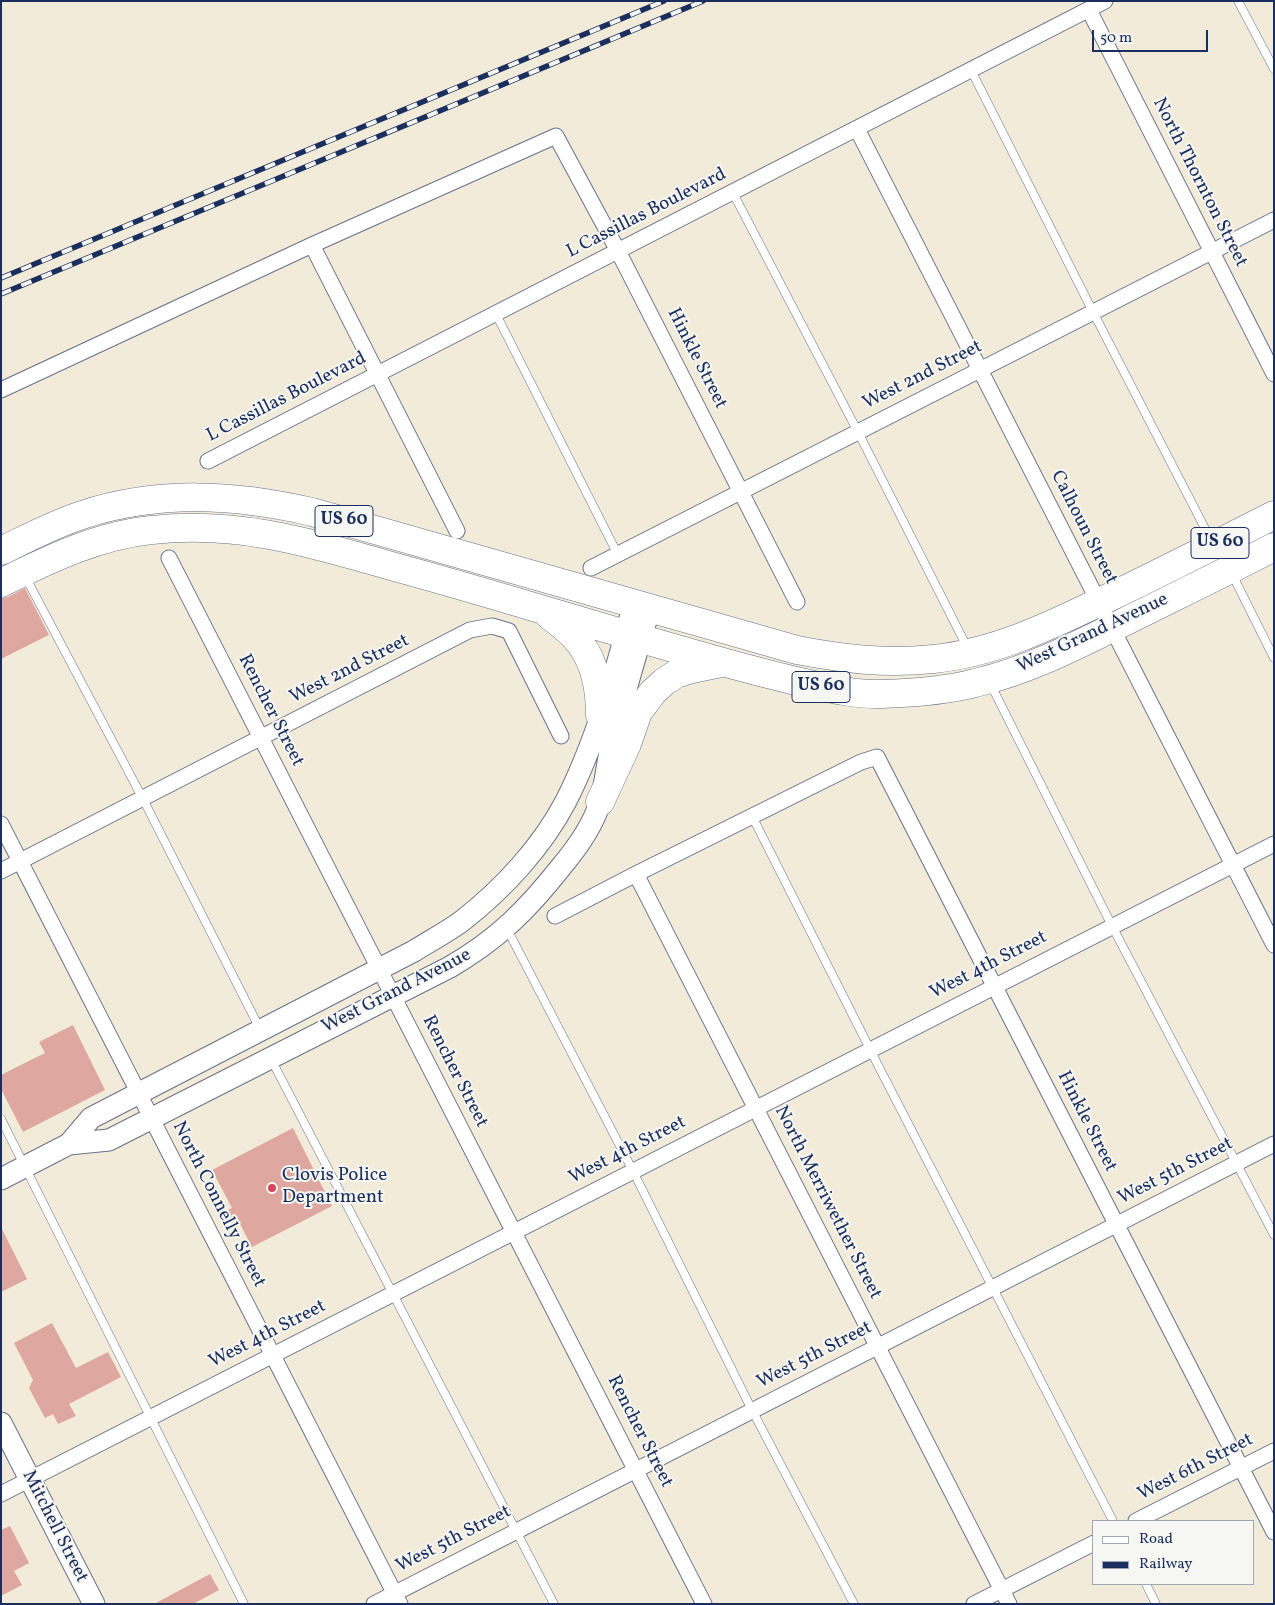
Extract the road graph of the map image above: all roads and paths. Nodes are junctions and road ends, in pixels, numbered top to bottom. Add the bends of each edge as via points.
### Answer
1 (1105, 1) edge
2 (1238, 1) edge
3 (1089, 10) junction
4 (1274, 69) edge
5 (971, 70) junction
6 (857, 129) junction
7 (732, 193) junction
8 (1274, 220) edge
9 (312, 245) junction
10 (618, 251) junction
11 (1212, 252) junction
12 (1093, 312) junction
13 (496, 314) junction
14 (979, 370) junction
15 (377, 374) junction
16 (1274, 374) edge
17 (1, 390) edge
18 (858, 432) junction
19 (208, 461) dead end
20 (742, 491) junction
21 (1274, 515) edge
22 (457, 531) dead end
23 (1214, 546) junction
24 (1274, 547) edge
25 (1, 551) edge
26 (618, 555) junction
27 (169, 558) dead end
28 (592, 568) dead end
29 (1230, 570) junction
30 (23, 572) edge
31 (797, 602) dead end
32 (1098, 603) junction
33 (642, 606) junction
34 (543, 610) junction
35 (1112, 628) junction
36 (633, 637) junction
37 (970, 653) junction
38 (1274, 658) edge
39 (725, 663) junction
40 (988, 680) junction
41 (600, 715) junction
42 (561, 736) dead end
43 (261, 738) junction
44 (143, 798) junction
45 (600, 802) junction
46 (752, 816) junction
47 (1, 824) edge
48 (1274, 844) edge
49 (20, 861) junction
50 (1232, 865) junction
51 (1, 871) edge
52 (636, 874) junction
53 (556, 916) dead end
54 (1112, 926) junction
55 (506, 927) junction
56 (1274, 945) edge
57 (379, 968) junction
58 (994, 986) junction
59 (393, 995) junction
60 (261, 1030) junction
61 (870, 1050) junction
62 (270, 1058) junction
63 (139, 1093) junction
64 (756, 1108) junction
65 (152, 1118) junction
66 (1, 1119) edge
67 (69, 1144) junction
68 (1274, 1144) edge
69 (1237, 1163) junction
70 (26, 1166) junction
71 (633, 1171) junction
72 (1, 1179) edge
73 (1116, 1224) junction
74 (514, 1232) junction
75 (1274, 1235) edge
76 (993, 1288) junction
77 (392, 1294) junction
78 (878, 1346) junction
79 (273, 1355) junction
80 (752, 1410) junction
81 (151, 1417) junction
82 (1, 1424) edge
83 (1274, 1450) edge
84 (1241, 1467) junction
85 (636, 1470) junction
86 (30, 1479) junction
87 (1, 1494) edge
88 (1112, 1520) edge
89 (1138, 1520) edge
90 (516, 1531) junction
91 (1274, 1532) edge
92 (1092, 1544) edge
93 (1146, 1585) edge
94 (1002, 1590) junction
95 (397, 1598) edge
96 (94, 1604) edge
97 (244, 1604) edge
98 (374, 1604) edge
99 (554, 1604) edge
100 (704, 1604) edge
101 (854, 1604) edge
102 (974, 1604) edge
103 (1009, 1604) edge
104 (1156, 1604) edge

1 - 3 street, L Cassillas Boulevard
2 - 4 lane
3 - 5 street, L Cassillas Boulevard
3 - 11 street, North Thornton Street
5 - 6 street, L Cassillas Boulevard
5 - 12 lane
6 - 7 street, L Cassillas Boulevard
6 - 14 street, Calhoun Street
7 - 10 street, L Cassillas Boulevard
7 - 18 lane
8 - 11 street, West 2nd Street
9 - 10 street, Hinkle Street via 556,136
9 - 15 street
9 - 17 street
10 - 13 street, L Cassillas Boulevard
10 - 20 street, Hinkle Street
11 - 12 street, West 2nd Street
11 - 16 street, North Thornton Street
12 - 14 street, West 2nd Street
12 - 23 lane
13 - 15 street, L Cassillas Boulevard
13 - 26 lane
14 - 18 street, West 2nd Street
14 - 32 street, Calhoun Street
15 - 19 street, L Cassillas Boulevard
15 - 22 street
18 - 20 street, West 2nd Street
18 - 37 lane
20 - 26 street, West 2nd Street
20 - 31 street, Hinkle Street
21 - 23 highway, West Grand Avenue / US 60
23 - 32 highway, West Grand Avenue / US 60
24 - 29 highway, West Grand Avenue / US 60
25 - 33 highway, US 60 via 81,515 132,502 198,496 255,500 312,512
26 - 28 street, West 2nd Street
27 - 43 street, Rencher Street
29 - 35 highway, West Grand Avenue / US 60
29 - 38 lane
30 - 34 highway, US 60 via 108,539 150,530 221,528 292,539
30 - 44 lane
32 - 35 street, Calhoun Street
32 - 37 highway, West Grand Avenue / US 60 via 1012,641
33 - 36 main road, West Grand Avenue
33 - 37 highway, West Grand Avenue / US 60 via 797,650 845,659 907,661
34 - 36 highway, US 60
34 - 41 highway via 574,637 584,651 598,685
35 - 40 highway, West Grand Avenue / US 60 via 1062,653
35 - 50 street, Calhoun Street
36 - 39 highway, West Grand Avenue / US 60
36 - 41 main road, West Grand Avenue
36 - 45 main road, West Grand Avenue
39 - 40 highway, West Grand Avenue / US 60 via 833,689 878,694 927,691
39 - 45 highway via 676,674 653,692 638,712
40 - 54 lane
41 - 57 main road, West Grand Avenue via 588,752 565,802 510,877 461,922
42 - 43 street, West 2nd Street via 509,632 492,626 470,630
43 - 44 street, West 2nd Street
43 - 57 street, Rencher Street
44 - 49 street, West 2nd Street
44 - 60 lane
45 - 55 main road, West Grand Avenue via 576,849 538,896
46 - 52 street
46 - 58 street, Hinkle Street via 877,757
46 - 61 lane
47 - 49 street, North Connelly Street
48 - 50 street, West 4th Street
49 - 51 street, West 2nd Street
49 - 63 street, North Connelly Street
50 - 54 street, West 4th Street
50 - 56 street, Calhoun Street
52 - 53 street
52 - 64 street, North Merriwether Street
54 - 58 street, West 4th Street
54 - 69 lane
55 - 59 main road, West Grand Avenue via 475,952
55 - 71 lane
57 - 59 street, Rencher Street
57 - 60 main road, West Grand Avenue
58 - 61 street, West 4th Street
58 - 73 street, Hinkle Street
59 - 62 main road, West Grand Avenue
59 - 74 street, Rencher Street
60 - 63 main road, West Grand Avenue
61 - 64 street, West 4th Street
61 - 76 lane
62 - 65 main road, West Grand Avenue
62 - 77 lane
63 - 65 street, North Connelly Street
63 - 67 main road, West Grand Avenue via 91,1118
64 - 71 street, West 4th Street
64 - 78 street, North Merriwether Street
65 - 67 main road, West Grand Avenue via 109,1140
65 - 79 street, North Connelly Street
66 - 70 lane
67 - 70 main road, West Grand Avenue
68 - 69 street, West 5th Street
69 - 73 street, West 5th Street
69 - 75 lane
70 - 72 main road, West Grand Avenue
70 - 81 lane
71 - 74 street, West 4th Street
71 - 80 lane
73 - 76 street, West 5th Street
73 - 84 street, Hinkle Street
74 - 77 street, West 4th Street
74 - 85 street, Rencher Street
76 - 78 street, West 5th Street
76 - 88 lane
77 - 79 street, West 4th Street
77 - 90 lane
78 - 80 street, West 5th Street
78 - 94 street, North Merriwether Street
79 - 81 street, West 4th Street
79 - 95 street, North Connelly Street
80 - 85 street, West 5th Street
80 - 101 lane
81 - 86 street, West 4th Street
81 - 97 lane
82 - 86 main road, Mitchell Street
83 - 84 street, West 6th Street
84 - 89 street, West 6th Street
84 - 91 street, Hinkle Street
85 - 90 street, West 5th Street
85 - 100 street, Rencher Street
86 - 87 street, West 4th Street
86 - 96 main road, Mitchell Street
90 - 95 street, West 5th Street
90 - 99 lane
92 - 94 street
93 - 104 lane
94 - 102 street
94 - 103 street, North Merriwether Street
95 - 98 street, West 5th Street

